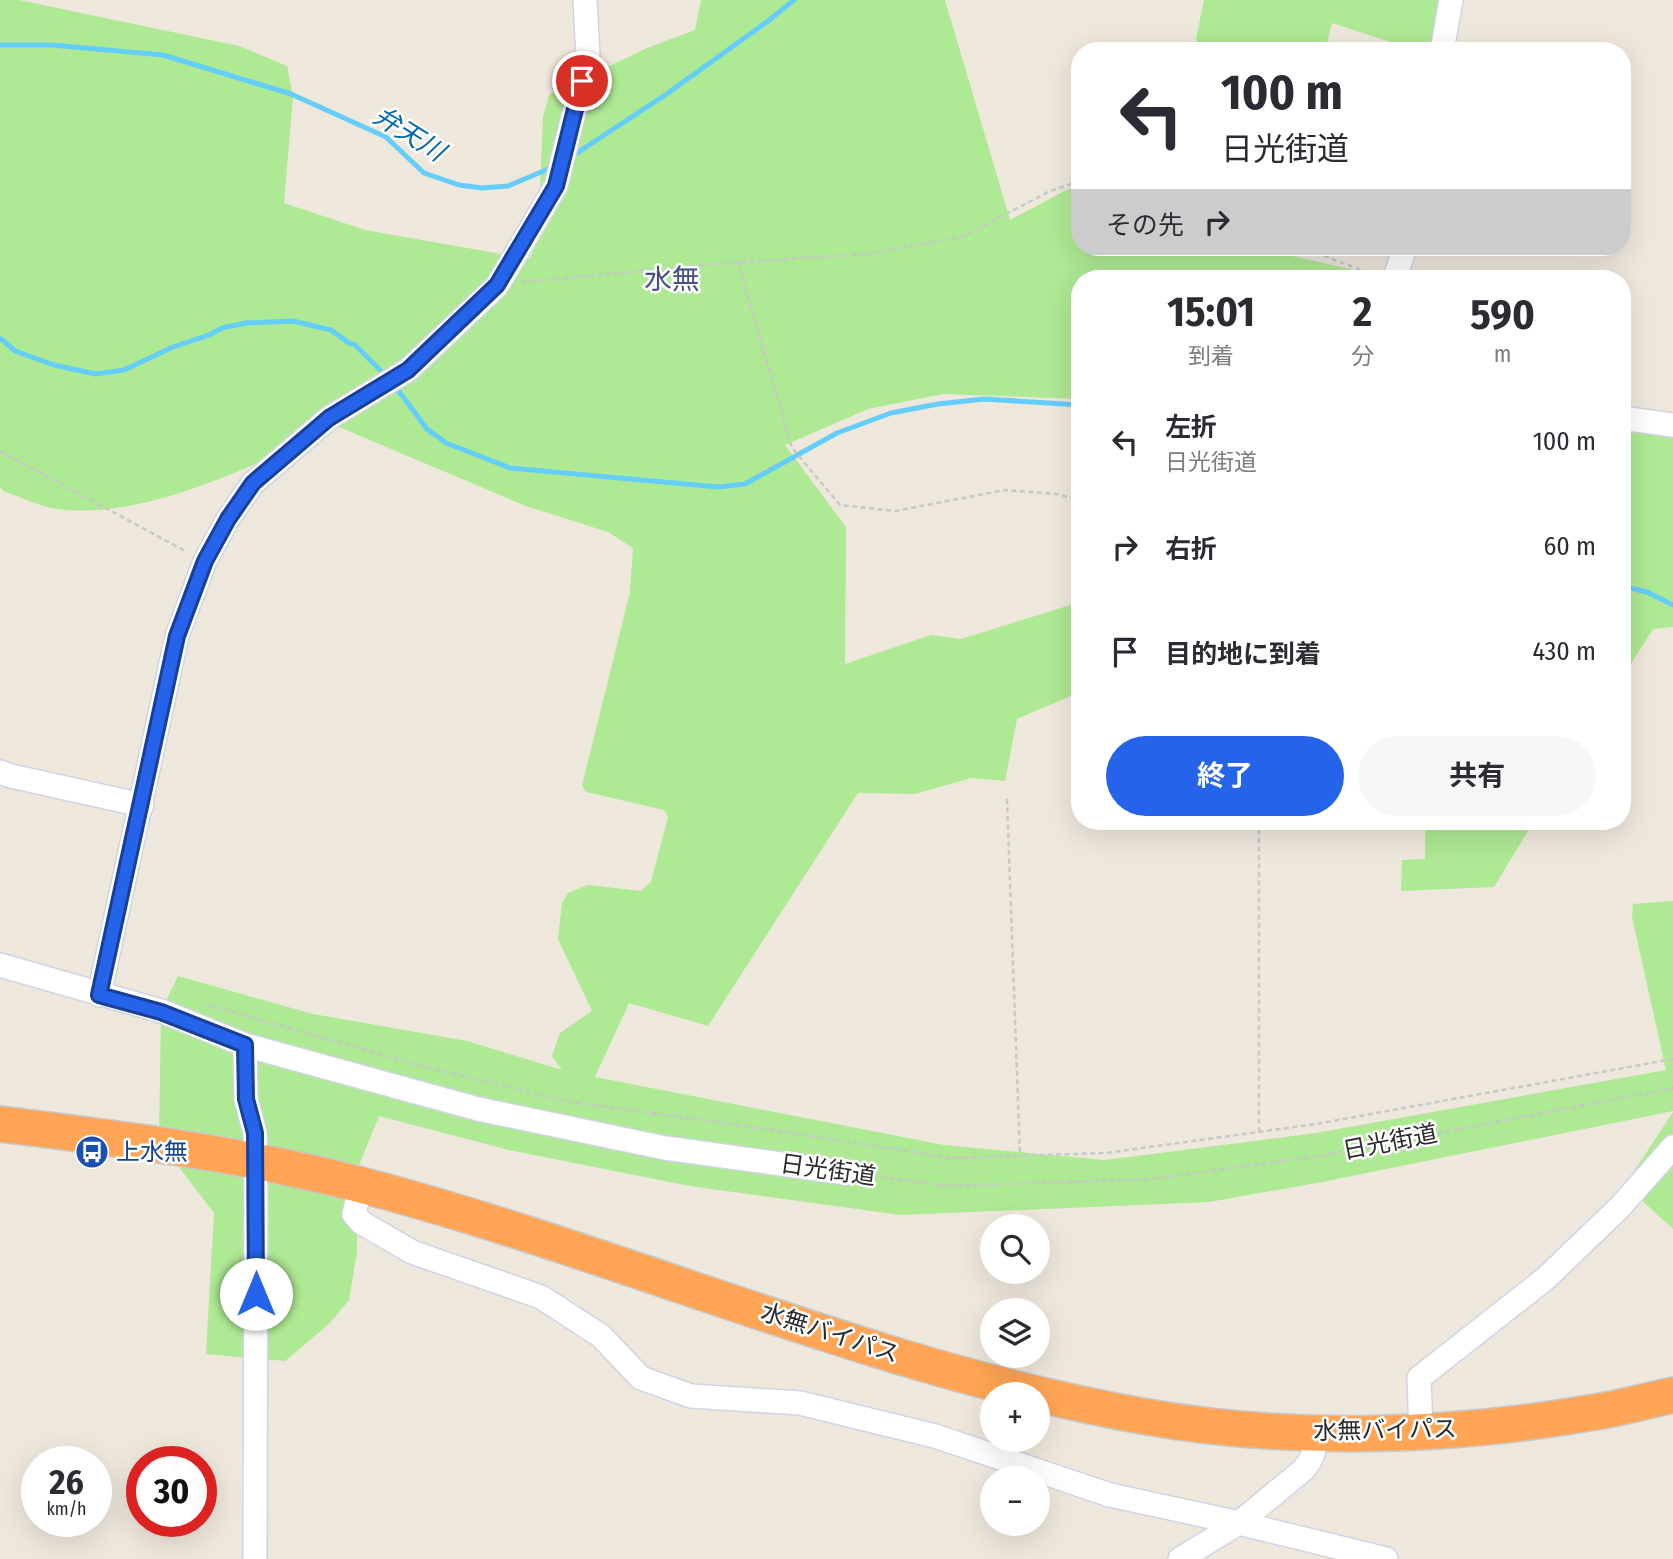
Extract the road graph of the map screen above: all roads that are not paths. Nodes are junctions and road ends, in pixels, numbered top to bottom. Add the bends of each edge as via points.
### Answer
1 (585, 0) edge
2 (1451, 0) edge
3 (1444, 42) edge
4 (1631, 419) edge
5 (1673, 425) edge
6 (0, 772) edge
7 (142, 805) junction
8 (2, 970) edge
9 (99, 995) junction
10 (245, 1045) junction
11 (0, 1124) edge
12 (1673, 1147) edge
13 (256, 1162) junction
14 (847, 1173) road end
15 (361, 1185) junction
16 (1673, 1395) edge
17 (1421, 1431) junction
18 (1315, 1433) junction
19 (1239, 1523) junction
20 (255, 1559) edge
21 (1181, 1559) edge
22 (1387, 1559) edge

1 - 7 street via 588,56 556,186 497,285 408,370 329,418 253,483 228,519 205,561 177,636
2 - 3 street
4 - 5 street
6 - 7 street
7 - 9 street
8 - 9 street, 日光街道
9 - 10 street, 日光街道 via 161,1012
10 - 13 street via 246,1099 255,1133
10 - 14 street, 日光街道 via 478,1109 665,1148
11 - 13 highway, 水無バイパス
12 - 17 street via 1620,1207 1545,1279 1419,1378
13 - 15 highway, 水無バイパス
13 - 20 street
15 - 18 highway, 水無バイパス via 541,1238 953,1372 1146,1417
15 - 19 street via 354,1214 362,1223 412,1252 541,1297 601,1336 641,1378 691,1396 800,1403 935,1436 1110,1495
16 - 17 highway, 水無バイパス via 1590,1413
17 - 18 highway, 水無バイパス
18 - 19 street via 1312,1460
19 - 21 street
19 - 22 street

